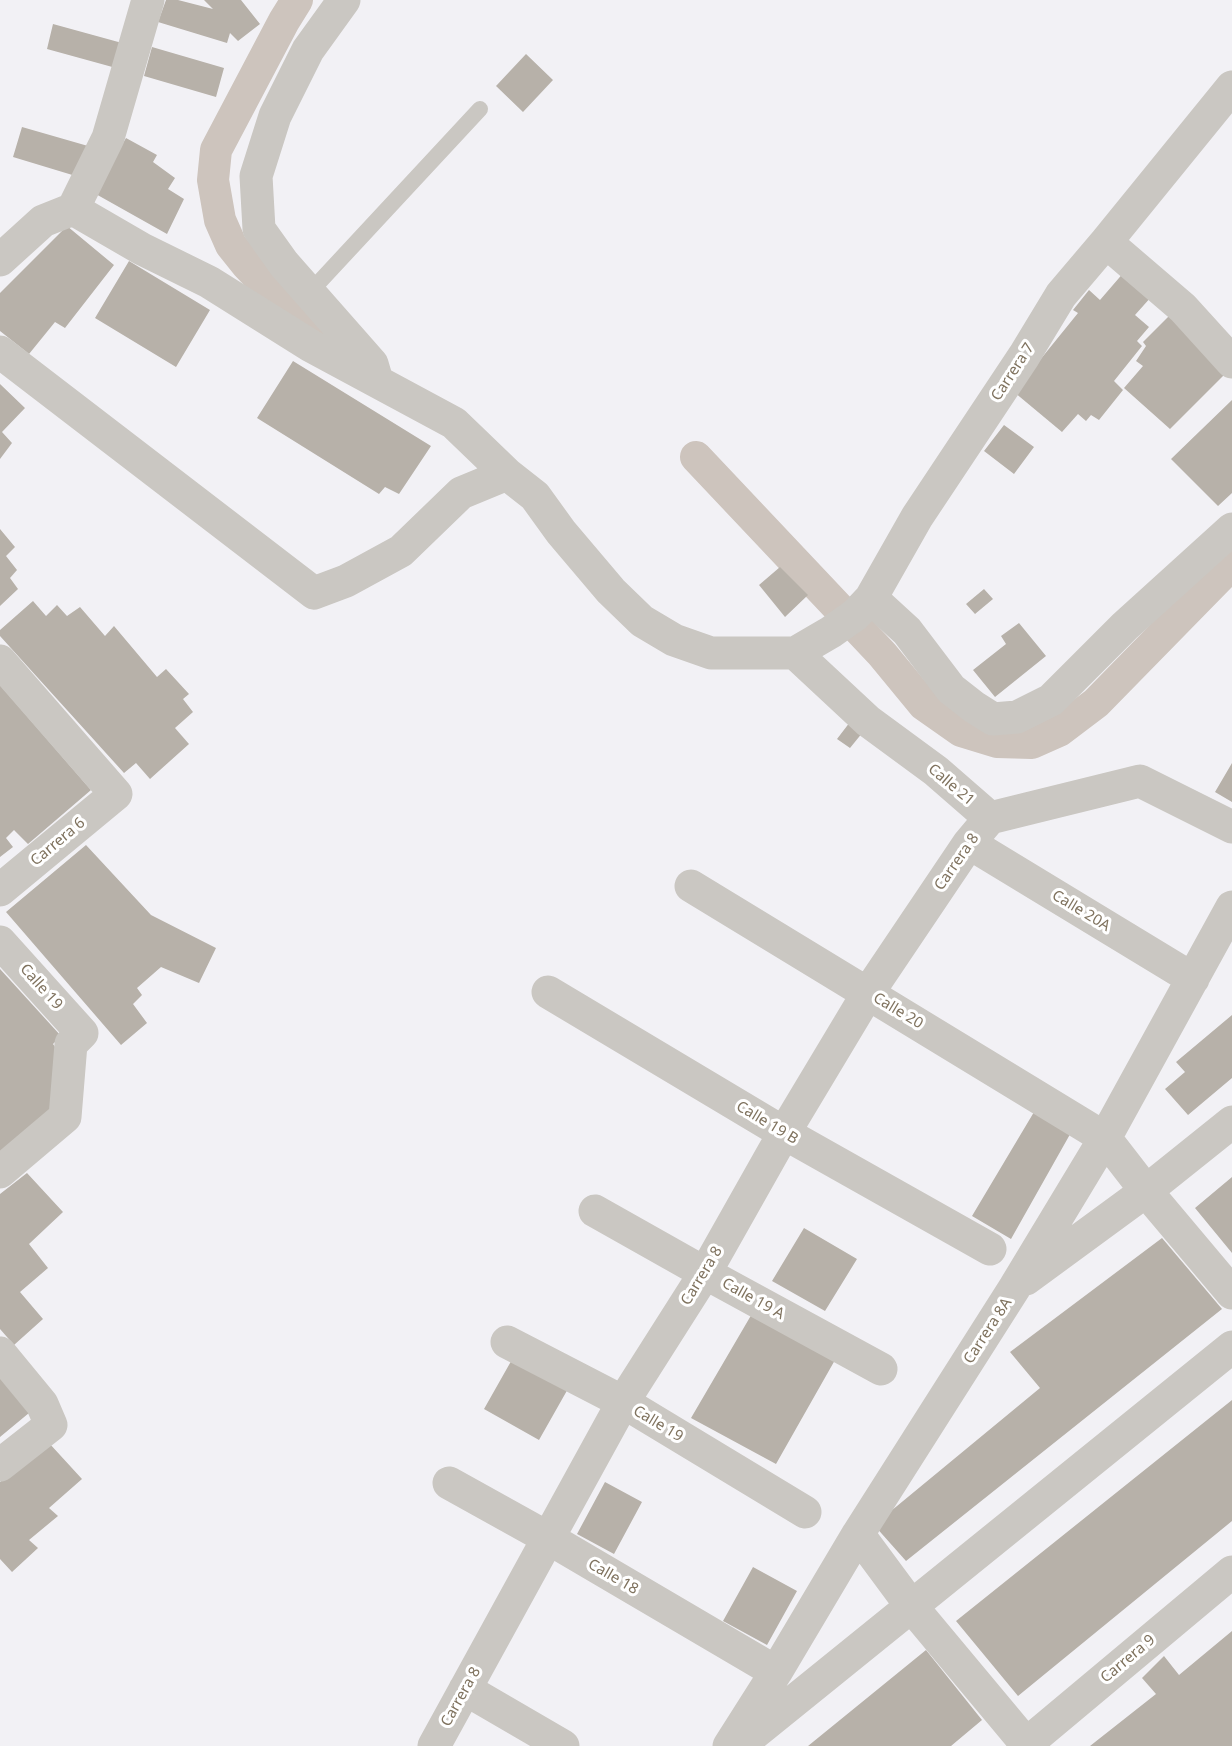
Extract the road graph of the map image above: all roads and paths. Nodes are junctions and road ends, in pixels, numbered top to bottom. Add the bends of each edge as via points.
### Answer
1 (148, 0) edge
2 (344, 0) edge
3 (1232, 87) edge
4 (480, 109) dead end
5 (73, 209) junction
6 (1106, 242) junction
7 (0, 260) edge
8 (310, 292) junction
9 (0, 352) edge
10 (1232, 363) edge
11 (377, 381) junction
12 (507, 474) junction
13 (1232, 529) edge
14 (852, 615) junction
15 (795, 653) junction
16 (0, 661) edge
17 (990, 818) junction
18 (1232, 827) edge
19 (969, 843) junction
20 (691, 886) dead end
21 (0, 890) edge
22 (1232, 907) edge
23 (0, 942) edge
24 (1193, 979) junction
25 (548, 992) dead end
26 (868, 993) junction
27 (1232, 1122) edge
28 (783, 1133) junction
29 (1105, 1138) junction
30 (0, 1172) edge
31 (1146, 1191) junction
32 (595, 1210) dead end
33 (990, 1249) dead end
34 (705, 1273) junction
35 (1015, 1287) junction
36 (1232, 1293) edge
37 (507, 1342) dead end
38 (1232, 1347) edge
39 (0, 1353) edge
40 (881, 1369) dead end
41 (623, 1402) junction
42 (0, 1465) edge
43 (450, 1483) dead end
44 (805, 1512) dead end
45 (858, 1534) junction
46 (548, 1538) junction
47 (1232, 1572) edge
48 (912, 1607) junction
49 (776, 1672) junction
50 (465, 1689) junction
51 (1026, 1745) edge
52 (434, 1746) edge
53 (563, 1746) edge
54 (729, 1746) edge
55 (738, 1746) edge

1 - 5 street via 108,138
2 - 8 street via 308,50 275,116 256,176 259,229
3 - 6 street, Carrera 7
4 - 8 lane
5 - 7 street via 43,221
5 - 11 street via 209,282 311,346
6 - 10 street via 1183,308
6 - 14 street, Carrera 7 via 1061,295
8 - 11 street via 372,364
9 - 12 street via 314,592 346,581 401,551 460,493
11 - 12 street via 454,423
12 - 15 street via 535,496 611,591 642,621 674,640 711,653
13 - 14 street via 1051,699 1017,717 993,719 974,707 951,688 907,631
14 - 15 street
15 - 17 street, Calle 21 via 868,721 936,771
16 - 21 street, Carrera 6 via 116,794
17 - 18 street via 1140,781
17 - 19 street, Carrera 8
19 - 24 street, Calle 20A
19 - 26 street, Carrera 8
20 - 26 street, Calle 20
22 - 24 street, Carrera 8A
23 - 30 street, Calle 19 via 82,1033 71,1044 65,1117
24 - 29 street, Carrera 8A
25 - 28 street, Calle 19 B
26 - 28 street, Carrera 8
26 - 29 street, Calle 20
27 - 31 street
28 - 33 street, Calle 19 B
28 - 34 street, Carrera 8
29 - 31 street
29 - 35 street, Carrera 8A
31 - 35 street
31 - 36 street
32 - 34 street, Calle 19 A
34 - 40 street, Calle 19 A
34 - 41 street, Carrera 8
35 - 45 street, Carrera 8A
37 - 41 street, Calle 19
38 - 48 street
39 - 42 street via 42,1404 51,1425
41 - 44 street, Calle 19
41 - 46 street, Carrera 8
43 - 46 street, Calle 18
45 - 48 street
45 - 49 street, Carrera 8A
46 - 49 street, Calle 18
46 - 50 street, Carrera 8
47 - 51 street, Carrera 9
48 - 51 street
48 - 55 street
49 - 54 street, Carrera 8A
50 - 52 street, Carrera 8
50 - 53 street

